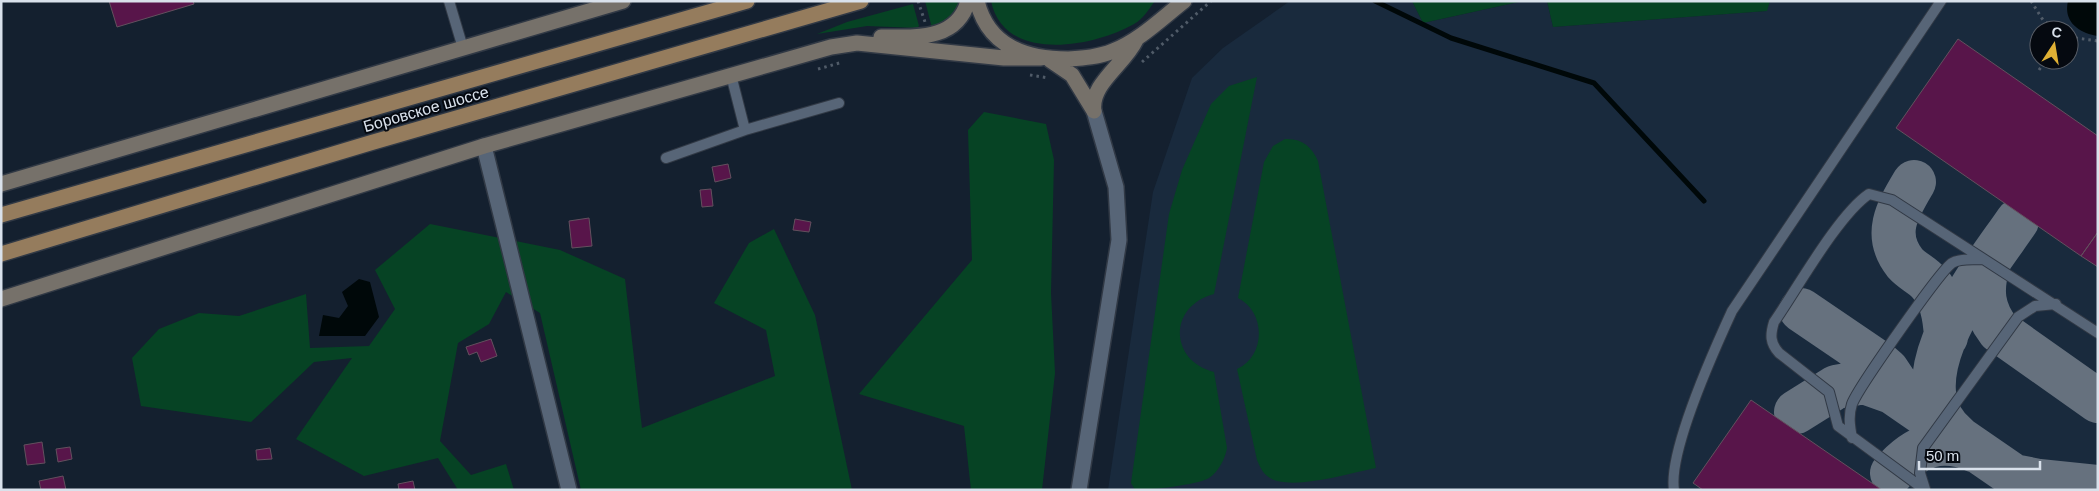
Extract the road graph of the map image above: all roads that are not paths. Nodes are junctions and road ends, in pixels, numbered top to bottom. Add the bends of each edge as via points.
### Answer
1 (449, 1) edge
2 (623, 1) edge
3 (747, 1) edge
4 (861, 1) edge
5 (968, 1) edge
6 (977, 1) edge
7 (1184, 1) edge
8 (1940, 1) edge
9 (1173, 6) edge
10 (1138, 37) junction
11 (849, 44) junction
12 (463, 48) junction
13 (1044, 58) junction
14 (731, 75) junction
15 (839, 103) dead end
16 (1094, 111) junction
17 (745, 130) junction
18 (484, 146) junction
19 (666, 158) dead end
20 (1, 184) edge
21 (1, 215) edge
22 (1, 254) edge
23 (1982, 260) junction
24 (1, 299) edge
25 (2056, 304) junction
26 (2098, 333) edge
27 (1852, 438) junction
28 (1925, 489) edge
29 (569, 490) edge
30 (1079, 490) edge
31 (1674, 490) edge

1 - 12 lane
2 - 12 main road
3 - 21 main road, Боровское шоссе
4 - 22 main road, Боровское шоссе
5 - 11 main road via 956,23 930,36 874,37
6 - 13 main road via 986,24 1000,41 1016,52
7 - 9 main road
8 - 31 lane via 1732,311 1686,427 1673,480
9 - 10 main road
10 - 13 main road via 1099,55 1072,59
10 - 16 main road via 1120,65 1098,88
11 - 13 main road via 1004,58
11 - 14 main road
12 - 20 main road
13 - 16 main road via 1072,75
14 - 17 lane
14 - 18 main road
15 - 17 lane
16 - 30 street via 1116,187 1119,240
17 - 19 lane
18 - 24 main road
18 - 29 street
23 - 25 lane
23 - 27 lane via 1952,263 1932,287 1856,395 1850,417
23 - 27 lane via 1892,200 1874,194 1858,203 1835,232 1774,322 1771,339 1779,353 1829,392 1838,426
25 - 26 lane
25 - 28 lane via 2035,306 2018,317 1923,448 1920,473
27 - 28 lane

